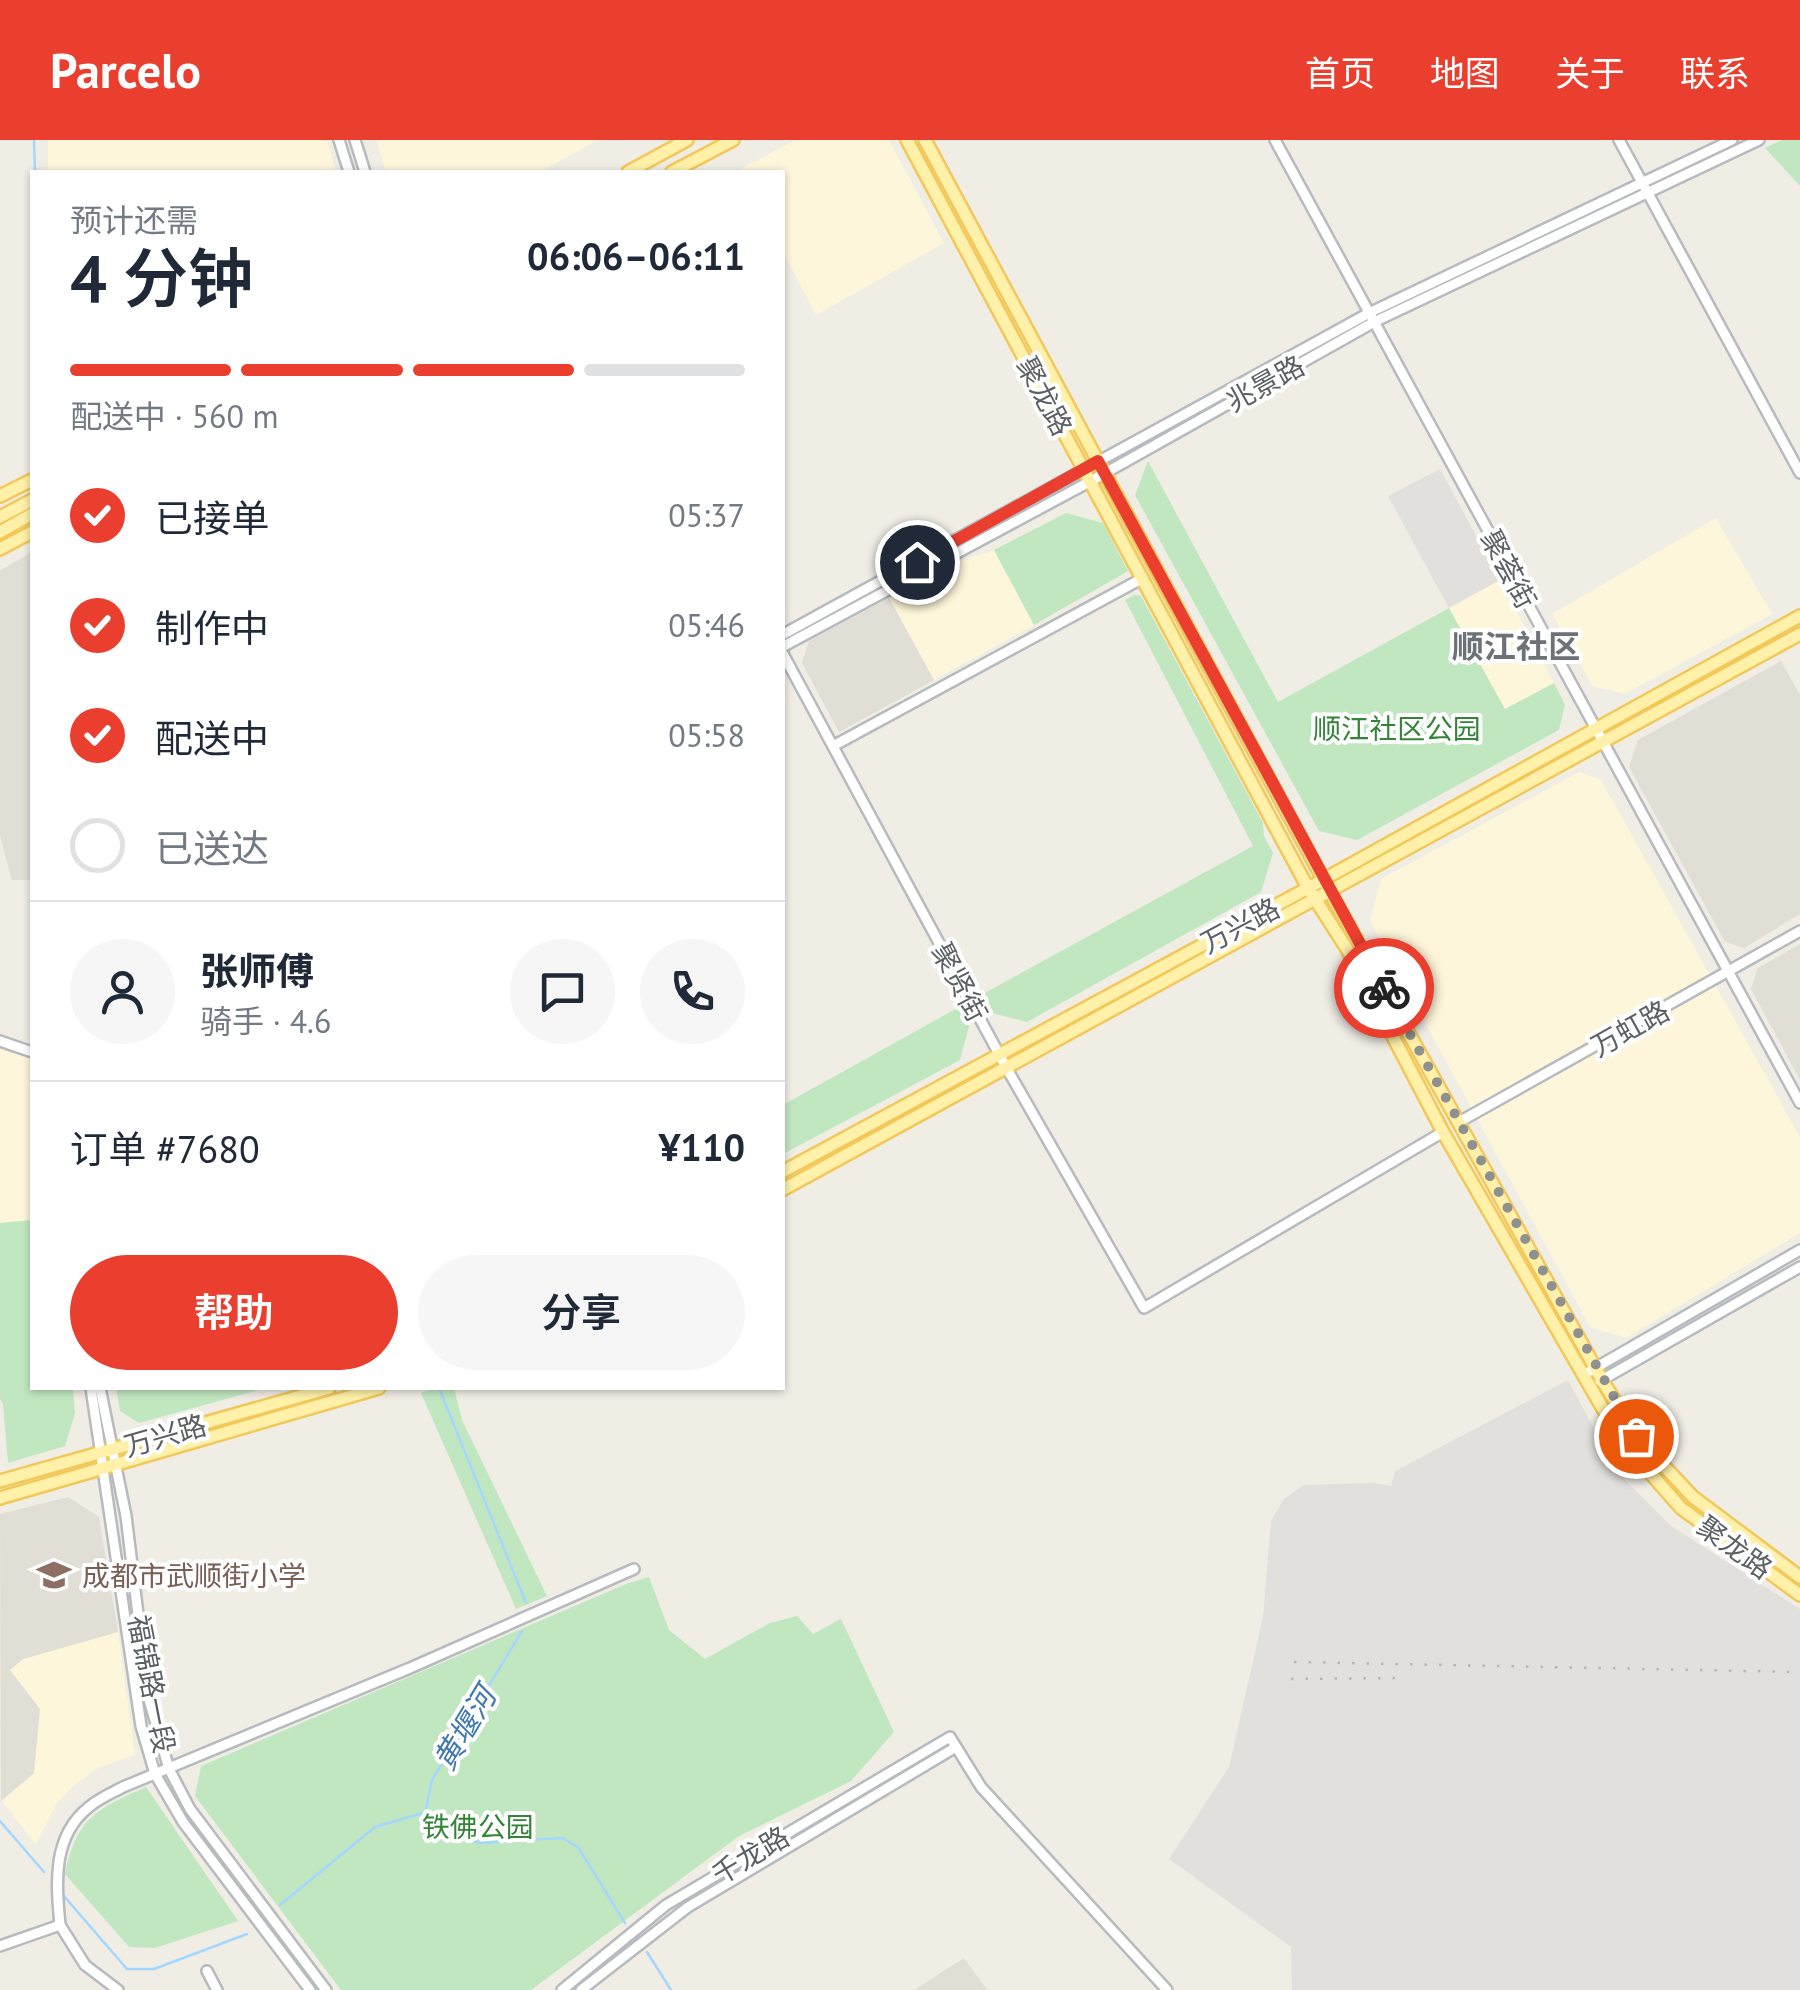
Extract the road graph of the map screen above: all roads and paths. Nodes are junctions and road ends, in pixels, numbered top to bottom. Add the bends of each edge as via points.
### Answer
1 (339, 140) edge
2 (355, 140) edge
3 (688, 140) edge
4 (733, 140) edge
5 (908, 140) edge
6 (926, 140) edge
7 (1275, 140) edge
8 (1619, 140) edge
9 (1732, 140) edge
10 (1759, 140) edge
11 (348, 170) edge
12 (364, 170) edge
13 (632, 170) edge
14 (676, 170) edge
15 (1641, 182) junction
16 (1647, 193) junction
17 (1373, 316) junction
18 (1102, 467) junction
19 (1800, 472) edge
20 (1087, 475) junction
21 (30, 481) edge
22 (0, 496) edge
23 (30, 501) edge
24 (30, 515) edge
25 (0, 516) edge
26 (0, 532) edge
27 (30, 533) edge
28 (0, 549) edge
29 (1143, 578) junction
30 (1800, 616) edge
31 (785, 634) edge
32 (1800, 634) edge
33 (785, 648) edge
34 (785, 656) edge
35 (1595, 728) junction
36 (1603, 743) junction
37 (833, 746) junction
38 (1324, 879) junction
39 (1308, 888) junction
40 (1330, 892) junction
41 (1316, 900) junction
42 (1800, 932) edge
43 (1729, 973) junction
44 (0, 1040) edge
45 (30, 1051) edge
46 (999, 1054) junction
47 (1006, 1067) junction
48 (1800, 1103) edge
49 (1459, 1122) junction
50 (1444, 1132) junction
51 (785, 1170) edge
52 (785, 1188) edge
53 (1800, 1250) edge
54 (1800, 1267) edge
55 (1599, 1374) junction
56 (1582, 1375) junction
57 (1588, 1387) junction
58 (91, 1390) edge
59 (100, 1390) edge
60 (322, 1390) edge
61 (373, 1390) edge
62 (106, 1451) junction
63 (117, 1465) junction
64 (103, 1469) junction
65 (0, 1482) edge
66 (0, 1498) edge
67 (634, 1569) dead end
68 (1800, 1577) edge
69 (1800, 1595) edge
70 (956, 1747) junction
71 (169, 1769) junction
72 (156, 1774) junction
73 (60, 1925) junction
74 (0, 1946) edge
75 (207, 1971) dead end
76 (118, 1990) edge
77 (217, 1990) edge
78 (310, 1990) edge
79 (326, 1990) edge
80 (562, 1990) edge
81 (581, 1990) edge
82 (1167, 1990) edge

1 - 11 street
2 - 12 street
3 - 13 main road
4 - 14 main road
5 - 20 main road, 聚龙路
6 - 18 main road, 聚龙路
7 - 17 street, 聚荟街
8 - 15 street
9 - 15 street, 兆景路
10 - 16 street, 兆景路
15 - 16 street
15 - 17 street, 兆景路
16 - 17 street, 兆景路
16 - 19 street
17 - 18 street, 兆景路
17 - 35 street, 聚荟街
18 - 20 street, 兆景路
18 - 38 main road, 聚龙路
20 - 29 main road, 聚龙路
20 - 31 street, 兆景路
20 - 33 street, 兆景路
21 - 22 main road
23 - 25 main road
24 - 26 main road
27 - 28 main road
29 - 37 street
29 - 39 main road, 聚龙路
30 - 35 main road, 万兴路
32 - 36 main road
34 - 37 street, 聚贤街
35 - 36 street, 聚荟街
35 - 38 main road, 万兴路
36 - 40 main road
36 - 43 street, 聚荟街
37 - 46 street, 聚贤街
38 - 39 main road, 万兴路
38 - 40 main road, 聚龙路
39 - 41 main road, 聚龙路
39 - 46 main road, 万兴路
40 - 41 main road
40 - 49 main road, 聚龙路
41 - 47 main road
41 - 50 main road, 聚龙路
42 - 43 street, 万虹路
43 - 48 street, 聚荟街
43 - 49 street, 万虹路
44 - 45 street
46 - 47 street, 聚贤街
46 - 51 main road, 万兴路
47 - 50 street, 聚贤街 via 1144,1308
47 - 52 main road
49 - 55 main road, 聚龙路
50 - 56 main road, 聚龙路
53 - 55 street
54 - 55 street
55 - 56 street
55 - 57 street
55 - 68 main road, 聚龙路 via 1636,1436 1693,1497
56 - 57 main road, 聚龙路
57 - 69 main road, 聚龙路 via 1620,1440 1681,1508
58 - 62 street
59 - 62 street
60 - 62 main road, 万兴路
61 - 63 main road
62 - 63 street, 福锦路一段
62 - 64 street, 福锦路一段
62 - 65 main road, 万兴路
63 - 64 main road
63 - 71 street, 福锦路一段 via 148,1696
64 - 66 main road
64 - 72 street, 福锦路一段 via 140,1726
67 - 71 street
70 - 80 street, 千龙路 via 950,1737 666,1905
70 - 81 street, 千龙路 via 688,1906
70 - 82 street via 980,1787
71 - 72 street
71 - 79 street, 福锦路一段 via 190,1809
72 - 73 street via 86,1808 60,1847
72 - 78 street, 福锦路一段 via 183,1822
73 - 74 street
73 - 76 street via 85,1965
75 - 77 street

